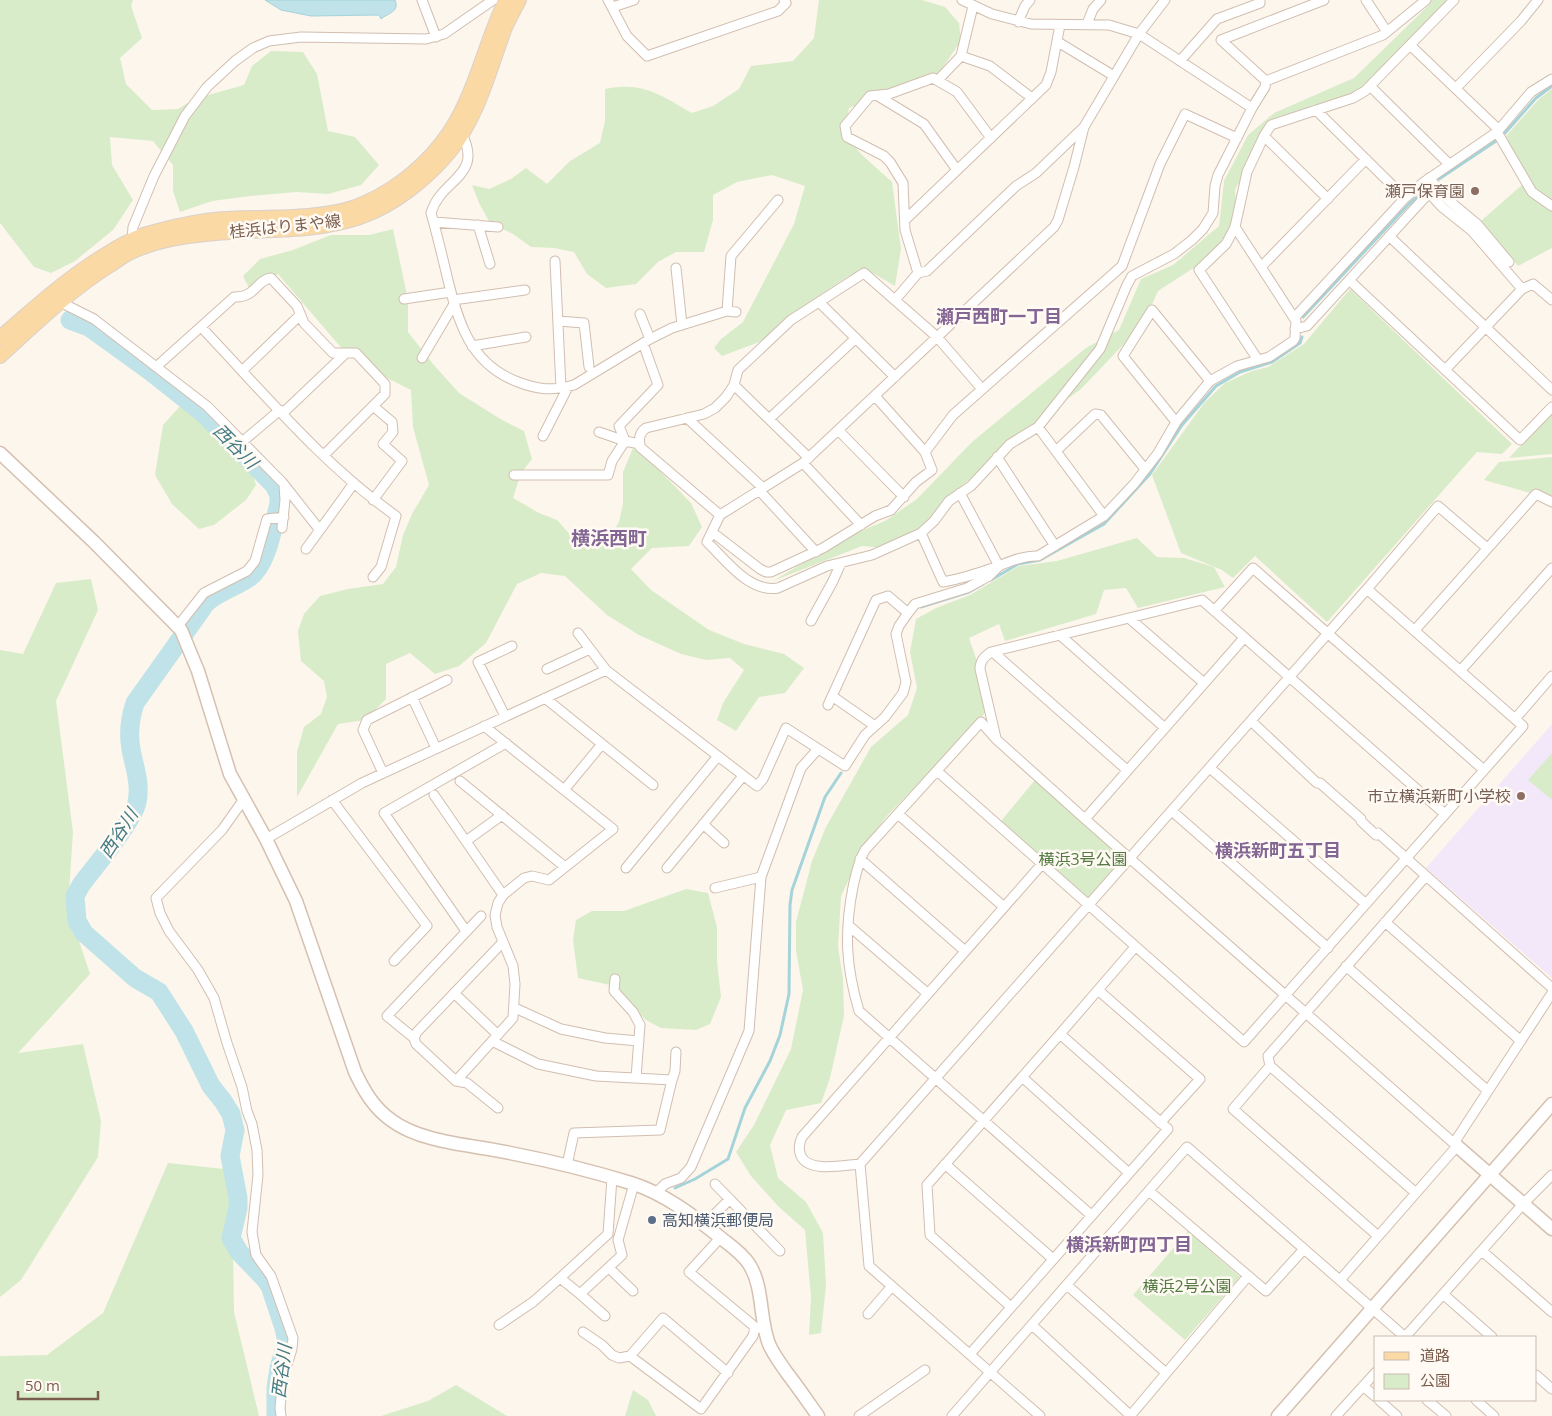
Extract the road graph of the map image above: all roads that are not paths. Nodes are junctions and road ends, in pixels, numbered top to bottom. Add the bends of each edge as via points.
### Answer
1 (422, 0) edge
2 (493, 0) edge
3 (506, 0) edge
4 (520, 0) edge
5 (634, 0) edge
6 (784, 0) edge
7 (962, 0) edge
8 (1030, 0) edge
9 (1101, 0) edge
10 (1165, 0) edge
11 (1260, 0) edge
12 (1324, 0) edge
13 (1366, 0) edge
14 (1426, 0) edge
15 (1454, 0) edge
16 (1538, 0) edge
17 (610, 4) edge
18 (973, 6) junction
19 (1018, 22) junction
20 (1087, 24) junction
21 (1060, 25) junction
22 (1387, 32) junction
23 (1139, 34) junction
24 (436, 37) junction
25 (1058, 42) junction
26 (1410, 45) junction
27 (961, 56) junction
28 (1180, 61) junction
29 (1114, 76) junction
30 (1552, 79) edge
31 (938, 80) junction
32 (1266, 81) junction
33 (1370, 86) junction
34 (1456, 88) junction
35 (878, 96) junction
36 (1032, 98) junction
37 (1252, 108) junction
38 (1316, 110) junction
39 (1084, 127) junction
40 (458, 129) junction
41 (1498, 131) junction
42 (1264, 136) junction
43 (991, 138) junction
44 (1237, 138) junction
45 (1366, 159) junction
46 (1449, 164) junction
47 (957, 170) junction
48 (1429, 178) junction
49 (1405, 198) junction
50 (1328, 199) junction
51 (778, 200) dead end
52 (1552, 206) edge
53 (905, 220) junction
54 (434, 222) junction
55 (478, 226) junction
56 (498, 227) dead end
57 (1235, 227) junction
58 (1389, 236) junction
59 (132, 240) junction
60 (555, 261) dead end
61 (1509, 262) dead end
62 (490, 264) dead end
63 (1122, 266) junction
64 (1261, 267) junction
65 (676, 268) dead end
66 (918, 273) junction
67 (1132, 276) junction
68 (1349, 280) junction
69 (1522, 289) junction
70 (525, 290) dead end
71 (55, 299) junction
72 (404, 299) dead end
73 (452, 299) junction
74 (896, 300) junction
75 (1552, 300) edge
76 (820, 302) junction
77 (640, 314) dead end
78 (300, 315) junction
79 (1294, 318) junction
80 (558, 321) junction
81 (682, 325) junction
82 (201, 327) junction
83 (1296, 328) junction
84 (1486, 328) junction
85 (526, 337) dead end
86 (937, 337) junction
87 (0, 338) edge
88 (856, 338) junction
89 (646, 341) junction
90 (472, 346) junction
91 (346, 353) junction
92 (0, 356) edge
93 (422, 358) dead end
94 (1258, 360) junction
95 (156, 367) junction
96 (589, 367) dead end
97 (242, 370) junction
98 (1445, 370) junction
99 (895, 377) junction
100 (1210, 381) junction
101 (734, 385) junction
102 (564, 387) junction
103 (982, 389) junction
104 (1552, 390) edge
105 (874, 396) junction
106 (373, 406) junction
107 (1552, 406) edge
108 (281, 411) junction
109 (687, 418) junction
110 (769, 419) junction
111 (1176, 422) junction
112 (1038, 426) junction
113 (838, 430) junction
114 (600, 432) dead end
115 (543, 436) dead end
116 (624, 441) junction
117 (242, 442) junction
118 (640, 444) junction
119 (1056, 451) junction
120 (924, 452) junction
121 (0, 453) edge
122 (324, 455) junction
123 (997, 457) junction
124 (806, 461) junction
125 (1145, 469) junction
126 (514, 475) dead end
127 (354, 483) junction
128 (284, 485) junction
129 (761, 489) junction
130 (960, 493) junction
131 (904, 498) junction
132 (373, 500) junction
133 (1552, 502) edge
134 (720, 515) junction
135 (1104, 516) junction
136 (284, 517) junction
137 (861, 525) junction
138 (282, 528) dead end
139 (319, 529) junction
140 (712, 532) junction
141 (921, 533) junction
142 (1055, 546) junction
143 (306, 548) dead end
144 (1487, 548) junction
145 (816, 552) junction
146 (841, 563) junction
147 (999, 566) junction
148 (1552, 568) edge
149 (374, 577) dead end
150 (1368, 589) junction
151 (1214, 611) junction
152 (908, 613) junction
153 (1129, 618) junction
154 (811, 621) dead end
155 (178, 626) junction
156 (1415, 630) junction
157 (578, 633) dead end
158 (1327, 634) junction
159 (1060, 635) junction
160 (1244, 638) junction
161 (512, 646) dead end
162 (590, 648) junction
163 (992, 652) junction
164 (547, 669) dead end
165 (606, 670) junction
166 (1461, 670) junction
167 (1552, 676) edge
168 (1289, 677) junction
169 (447, 680) dead end
170 (1204, 683) junction
171 (832, 696) junction
172 (412, 697) junction
173 (545, 698) junction
174 (828, 705) dead end
175 (505, 716) junction
176 (1515, 719) junction
177 (1250, 722) junction
178 (484, 726) junction
179 (875, 726) junction
180 (1165, 728) junction
181 (997, 740) junction
182 (506, 743) junction
183 (602, 744) junction
184 (436, 748) junction
185 (818, 749) junction
186 (718, 756) junction
187 (1210, 768) junction
188 (1127, 770) junction
189 (1484, 770) junction
190 (937, 771) junction
191 (383, 773) junction
192 (743, 776) junction
193 (460, 781) dead end
194 (653, 785) dead end
195 (564, 790) junction
196 (434, 795) dead end
197 (244, 799) junction
198 (332, 800) junction
199 (1172, 811) junction
200 (898, 814) junction
201 (1445, 814) junction
202 (502, 816) junction
203 (1085, 819) junction
204 (703, 824) junction
205 (266, 839) junction
206 (466, 841) junction
207 (724, 843) dead end
208 (1130, 858) junction
209 (860, 859) junction
210 (1406, 859) junction
211 (1042, 864) junction
212 (565, 867) junction
213 (626, 868) dead end
214 (667, 868) dead end
215 (761, 877) junction
216 (1425, 877) junction
217 (715, 888) dead end
218 (503, 895) junction
219 (1366, 904) junction
220 (1088, 905) junction
221 (1004, 907) junction
222 (481, 916) dead end
223 (1385, 922) junction
224 (848, 925) junction
225 (466, 930) junction
226 (503, 942) junction
227 (1135, 947) junction
228 (1328, 948) junction
229 (965, 951) junction
230 (394, 961) dead end
231 (1346, 966) junction
232 (615, 979) dead end
233 (1552, 988) edge
234 (1098, 990) junction
235 (454, 993) junction
236 (927, 993) junction
237 (1552, 993) edge
238 (1286, 995) junction
239 (515, 1008) junction
240 (1305, 1012) junction
241 (1060, 1034) junction
242 (888, 1037) junction
243 (414, 1038) junction
244 (495, 1038) junction
245 (639, 1041) junction
246 (1521, 1041) junction
247 (676, 1052) dead end
248 (1270, 1066) junction
249 (1022, 1077) junction
250 (636, 1078) junction
251 (936, 1079) junction
252 (672, 1080) junction
253 (456, 1081) junction
254 (1488, 1090) junction
255 (1552, 1104) edge
256 (498, 1108) dead end
257 (983, 1121) junction
258 (1160, 1123) junction
259 (1455, 1145) junction
260 (860, 1164) junction
261 (945, 1164) junction
262 (567, 1165) junction
263 (1129, 1173) junction
264 (1490, 1174) junction
265 (1552, 1175) edge
266 (612, 1178) junction
267 (634, 1184) junction
268 (715, 1184) dead end
269 (1149, 1191) junction
270 (1416, 1193) junction
271 (655, 1194) junction
272 (730, 1199) junction
273 (1523, 1204) junction
274 (1091, 1215) junction
275 (704, 1225) junction
276 (1552, 1229) edge
277 (1378, 1236) junction
278 (720, 1237) junction
279 (1304, 1249) junction
280 (780, 1251) dead end
281 (1482, 1251) junction
282 (1053, 1259) junction
283 (608, 1268) junction
284 (1248, 1276) junction
285 (560, 1278) junction
286 (1340, 1280) junction
287 (1067, 1285) junction
288 (892, 1286) junction
289 (633, 1290) dead end
290 (580, 1294) junction
291 (1443, 1294) junction
292 (1011, 1307) junction
293 (1373, 1309) junction
294 (1552, 1312) edge
295 (868, 1314) dead end
296 (605, 1316) dead end
297 (499, 1324) dead end
298 (1032, 1325) junction
299 (759, 1328) junction
300 (583, 1332) dead end
301 (1404, 1336) edge
302 (1406, 1336) edge
303 (1491, 1336) edge
304 (970, 1354) junction
305 (630, 1356) junction
306 (925, 1370) dead end
307 (728, 1373) junction
308 (991, 1373) junction
309 (1166, 1373) junction
310 (1374, 1374) edge
311 (1537, 1376) edge
312 (1363, 1386) junction
313 (1552, 1389) edge
314 (1374, 1395) edge
315 (1380, 1401) edge
316 (1428, 1401) edge
317 (1477, 1401) edge
318 (281, 1416) edge
319 (818, 1416) edge
320 (859, 1416) edge
321 (952, 1416) edge
322 (1040, 1416) edge
323 (1131, 1416) edge
324 (1278, 1416) edge
325 (1336, 1416) edge
326 (1397, 1416) edge
327 (1446, 1416) edge
328 (1494, 1416) edge

1 - 24 street
2 - 24 street
3 - 40 main road, 桂浜はりまや線
4 - 40 main road, 桂浜はりまや線 via 505,28 483,90
5 - 17 street
6 - 17 street via 786,3 778,11 647,56 627,36
7 - 18 street
8 - 19 street
9 - 20 street
10 - 23 street
11 - 28 street via 1260,3 1217,19
12 - 32 street via 1221,40
13 - 22 street
14 - 22 street
15 - 26 street
16 - 34 street via 1522,21
18 - 19 street
18 - 27 street
19 - 21 street
20 - 21 street
20 - 23 street via 1109,25
21 - 25 street
22 - 32 street
23 - 28 street
23 - 29 street
24 - 59 street via 302,37 269,41 235,60 207,87 185,116 154,176 133,227
25 - 29 street
25 - 36 street via 1046,84
26 - 33 street
26 - 34 street
27 - 31 street
27 - 36 street via 990,66
28 - 37 street
29 - 39 street
30 - 41 street via 1531,92
31 - 35 street via 934,78
31 - 43 street via 957,92
32 - 37 street
33 - 38 street via 1353,98
33 - 46 street
34 - 41 street
35 - 47 street via 924,124
35 - 53 street via 870,96 845,126 847,137 890,162 904,187
36 - 43 street
37 - 44 street
38 - 42 street via 1271,125
38 - 45 street
39 - 66 street via 1036,173 1016,186 928,271
39 - 86 street via 1054,227
40 - 54 street via 468,149 467,167 434,204 431,213
40 - 59 main road, 桂浜はりまや線 via 409,177 353,208 288,217 214,220 146,234
40 - 71 main road, 桂浜はりまや線 via 451,150 417,184 391,202 360,217 294,228 186,236 148,246 132,251
41 - 46 street
41 - 52 street via 1532,192
42 - 50 street
42 - 57 street via 1247,172
43 - 47 street
44 - 63 street via 1185,114 1160,164
44 - 67 street via 1218,175 1213,213 1203,229 1174,254
45 - 49 street
45 - 50 street
46 - 48 street
47 - 53 street
48 - 49 street
48 - 61 street via 1477,224
49 - 79 street
50 - 64 street
51 - 81 street via 731,256 732,312
53 - 66 street
54 - 55 street
54 - 73 street
55 - 56 street
55 - 62 street
57 - 64 street
57 - 94 street via 1226,244 1199,270
58 - 68 street
58 - 69 street via 1429,193 1472,231
58 - 84 street
59 - 71 main road, 桂浜はりまや線 via 91,264
60 - 80 street
63 - 67 street
63 - 103 street
64 - 79 street
65 - 81 street
66 - 74 street
67 - 112 street via 1100,349
68 - 83 street via 1307,326
68 - 98 street
69 - 75 street via 1534,284
69 - 84 street
70 - 73 street
71 - 87 main road, 桂浜はりまや線
71 - 92 main road, 桂浜はりまや線
71 - 95 street via 94,319
72 - 73 street
73 - 90 street
73 - 93 street
74 - 76 street via 864,273
74 - 86 street
76 - 88 street
76 - 101 street via 791,320 738,370
77 - 89 street
78 - 82 street via 297,306 274,280 267,278 253,292 234,297
78 - 91 street via 333,353
78 - 97 street
79 - 83 street
80 - 96 street via 584,323
80 - 102 street
81 - 89 street
82 - 95 street
82 - 97 street
83 - 94 street via 1293,341 1269,357
84 - 98 street
84 - 104 street
85 - 90 street
86 - 99 street
86 - 103 street
88 - 99 street
88 - 110 street
89 - 102 street via 574,385
89 - 116 street via 658,385 619,426
90 - 102 street via 498,372 511,379 548,390
91 - 106 street via 356,353 385,384 385,394
91 - 108 street
94 - 100 street via 1237,366
95 - 117 street via 208,406
97 - 108 street
98 - 107 street via 1520,440
99 - 105 street
100 - 111 street
100 - 111 street via 1152,310 1123,356
101 - 109 street via 715,408
101 - 110 street
102 - 115 street
103 - 120 street via 952,414
105 - 113 street
105 - 120 street
106 - 122 street
106 - 132 street via 392,422 393,432 383,444 402,461
108 - 117 street
108 - 122 street
109 - 118 street via 646,428 641,432
109 - 129 street
110 - 124 street
111 - 125 street
112 - 119 street
112 - 123 street via 1010,444
113 - 124 street
113 - 131 street
114 - 116 street
116 - 118 street
116 - 126 street via 608,475
117 - 128 street
118 - 134 street
119 - 125 street via 1095,414 1101,415
119 - 135 street
120 - 131 street via 932,470 916,482
121 - 155 street
122 - 127 street
123 - 130 street via 971,486
123 - 142 street
124 - 129 street
124 - 137 street
125 - 135 street
127 - 132 street
127 - 139 street
128 - 136 street
128 - 139 street
129 - 134 street
129 - 145 street
130 - 141 street
130 - 147 street
131 - 137 street via 891,510
132 - 149 street via 396,516 381,567
133 - 144 street via 1536,494
134 - 140 street
135 - 142 street
136 - 138 street
136 - 155 street via 267,519 252,566 204,593
137 - 145 street
139 - 143 street
140 - 145 street via 766,572
140 - 146 street via 707,542 748,582 759,588 778,588
141 - 146 street via 872,555
141 - 147 street via 943,582
142 - 147 street via 1038,556
144 - 150 street via 1438,506
144 - 156 street
146 - 154 street
147 - 152 street via 989,576 967,588 915,604
148 - 166 street
150 - 156 street
150 - 158 street
151 - 153 street via 1202,600
151 - 158 street via 1253,568
151 - 160 street
152 - 171 street via 888,596 876,600
152 - 179 street via 896,634 906,682 903,693
153 - 159 street
153 - 170 street
155 - 197 street via 198,672 230,774
156 - 166 street
157 - 162 street
158 - 168 street
158 - 189 street
159 - 163 street
159 - 180 street
160 - 168 street
160 - 170 street
161 - 175 street via 478,662
162 - 164 street
162 - 165 street
163 - 181 street via 983,658 980,669
163 - 188 street
165 - 173 street
165 - 186 street
166 - 176 street
167 - 176 street
168 - 177 street
168 - 201 street
169 - 172 street
170 - 180 street
171 - 174 street
171 - 179 street
172 - 184 street
172 - 191 street via 367,720 363,730
173 - 175 street
173 - 183 street
175 - 178 street
176 - 189 street via 1523,726
177 - 187 street
177 - 210 street
178 - 182 street
178 - 184 street
179 - 185 street via 865,735 845,766
180 - 188 street
181 - 190 street via 981,722
181 - 203 street
182 - 195 street
182 - 225 street via 384,813
183 - 194 street
183 - 195 street
184 - 191 street
185 - 192 street via 786,728 763,779 756,786
185 - 215 street via 801,768
186 - 192 street
186 - 213 street
187 - 199 street
187 - 219 street
188 - 203 street
189 - 201 street
190 - 200 street
190 - 211 street
191 - 198 street
192 - 204 street
193 - 202 street
195 - 212 street via 613,828
196 - 206 street
197 - 205 street
197 - 318 street via 222,830 156,898 169,931 214,998 252,1124 258,1175 252,1232 256,1255 271,1276 293,1338 283,1377
198 - 205 street
198 - 230 street via 427,926
199 - 208 street
199 - 228 street
200 - 209 street
200 - 221 street
201 - 210 street
202 - 206 street
202 - 212 street
203 - 208 street
204 - 207 street
204 - 214 street
205 - 262 street via 296,901 356,1072 375,1106 391,1121 436,1140
206 - 218 street
208 - 220 street
208 - 238 street
209 - 224 street
209 - 229 street
210 - 216 street
210 - 219 street
211 - 220 street
211 - 221 street
212 - 218 street via 549,880 532,876 524,878
215 - 217 street
215 - 271 street via 749,1031 691,1167 681,1178 664,1184
216 - 223 street
216 - 233 street
218 - 226 street via 495,915
219 - 228 street
220 - 227 street
220 - 251 street
221 - 229 street
222 - 225 street
223 - 231 street
223 - 246 street
224 - 236 street
224 - 242 street via 850,976 859,1011
225 - 243 street via 387,1016
226 - 235 street
226 - 239 street via 513,966
227 - 234 street
227 - 238 street via 1244,1042
228 - 238 street
229 - 236 street
231 - 240 street
231 - 254 street
232 - 245 street via 614,991 640,1025
234 - 241 street
234 - 258 street via 1200,1080
235 - 243 street
235 - 244 street
236 - 242 street
237 - 246 street
238 - 240 street
239 - 244 street via 513,1018
239 - 245 street via 561,1029
240 - 248 street via 1268,1056
240 - 259 street
241 - 249 street
241 - 258 street
242 - 251 street
242 - 260 street via 799,1142 801,1157 810,1165
243 - 253 street via 416,1044
244 - 250 street via 538,1064 596,1076
244 - 253 street
245 - 250 street
246 - 254 street
247 - 252 street
248 - 270 street
248 - 277 street via 1234,1109
249 - 257 street
249 - 263 street
250 - 252 street
251 - 257 street
251 - 260 street
252 - 262 street via 660,1130 574,1133
253 - 256 street via 467,1083
254 - 259 street
255 - 264 street
257 - 261 street
257 - 274 street
258 - 263 street via 1168,1129
259 - 264 street
259 - 270 street
260 - 288 street via 869,1266
261 - 282 street
261 - 292 street via 927,1185 930,1235
262 - 266 street
263 - 274 street
264 - 273 street
264 - 293 street
265 - 273 street
266 - 267 street
266 - 285 street via 608,1234
267 - 271 street
267 - 283 street via 618,1240 622,1256
268 - 272 street
269 - 279 street via 1187,1147
269 - 284 street
269 - 287 street
270 - 277 street
271 - 275 street
272 - 275 street
272 - 280 street
273 - 276 street
273 - 281 street
274 - 282 street
275 - 278 street
277 - 286 street
278 - 299 street via 750,1265 757,1286
278 - 299 street via 689,1272
279 - 284 street via 1266,1291
279 - 286 street
281 - 291 street
281 - 294 street
282 - 292 street
283 - 289 street
283 - 290 street
284 - 309 street
285 - 290 street
285 - 297 street via 533,1302
286 - 293 street
287 - 298 street
287 - 309 street
288 - 295 street
288 - 304 street
290 - 296 street
291 - 302 street
291 - 303 street
292 - 304 street
293 - 301 street
293 - 324 street
298 - 308 street
298 - 323 street
299 - 307 street
299 - 319 street
300 - 305 street via 612,1355 619,1358
304 - 308 street
305 - 307 street via 701,1409
305 - 307 street via 663,1318
306 - 320 street
308 - 321 street
308 - 322 street
309 - 323 street
310 - 312 street
311 - 313 street
312 - 314 street
312 - 325 street
315 - 326 street
316 - 327 street
317 - 328 street

